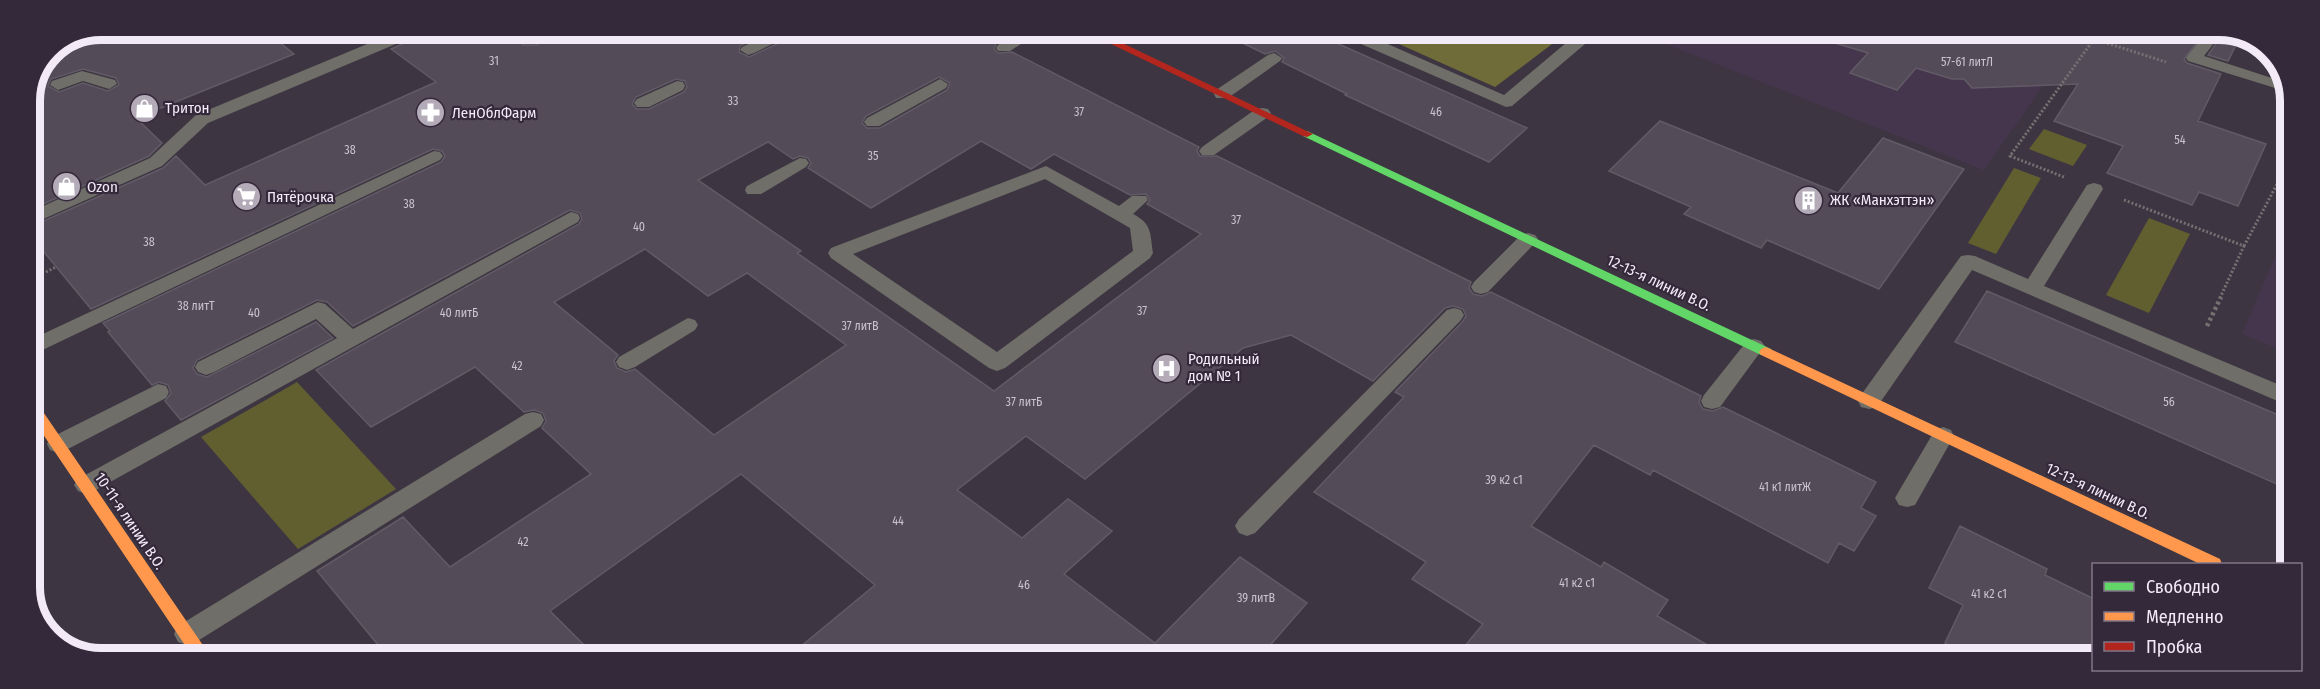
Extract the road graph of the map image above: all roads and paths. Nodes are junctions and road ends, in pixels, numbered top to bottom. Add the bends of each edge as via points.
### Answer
1 (392, 40) edge
2 (769, 40) edge
3 (1018, 40) edge
4 (1108, 40) edge
5 (1365, 40) edge
6 (1581, 40) edge
7 (2093, 40) edge
8 (2097, 40) edge
9 (2209, 40) edge
10 (1004, 48) dead end
11 (748, 50) dead end
12 (1274, 58) dead end
13 (2194, 58) junction
14 (109, 84) dead end
15 (940, 84) dead end
16 (58, 85) dead end
17 (2277, 85) edge
18 (677, 86) dead end
19 (1222, 94) junction
20 (643, 103) dead end
21 (1262, 113) junction
22 (873, 122) dead end
23 (1208, 151) dead end
24 (434, 156) dead end
25 (800, 164) dead end
26 (2279, 180) edge
27 (2094, 189) junction
28 (754, 190) dead end
29 (1140, 200) dead end
30 (40, 214) edge
31 (1120, 214) junction
32 (571, 218) dead end
33 (1528, 239) junction
34 (2244, 246) junction
35 (56, 267) dead end
36 (46, 272) dead end
37 (1481, 287) dead end
38 (2032, 289) junction
39 (1454, 315) dead end
40 (688, 325) dead end
41 (351, 339) junction
42 (40, 345) edge
43 (1754, 346) junction
44 (2192, 357) junction
45 (627, 362) dead end
46 (206, 367) dead end
47 (158, 392) dead end
48 (2280, 394) edge
49 (1712, 401) dead end
50 (1869, 401) junction
51 (41, 419) edge
52 (533, 420) dead end
53 (1943, 436) junction
54 (58, 444) junction
55 (86, 485) junction
56 (1907, 498) dead end
57 (1247, 526) dead end
58 (2212, 563) edge
59 (187, 634) junction
60 (197, 648) edge

1 - 30 lane via 202,119 156,162
2 - 11 lane
3 - 10 lane
4 - 19 street, 12-13-я линии В.О.
5 - 6 lane via 1506,102
7 - 27 path via 2010,156
8 - 13 path via 2168,63
9 - 13 lane
12 - 19 lane
13 - 17 lane
14 - 16 lane via 82,76
15 - 22 lane
18 - 20 lane
19 - 21 street, 12-13-я линии В.О.
21 - 23 lane
21 - 33 street, 12-13-я линии В.О.
24 - 42 lane
25 - 28 lane
26 - 34 path
27 - 34 path
27 - 38 lane
29 - 31 lane
31 - 31 lane via 1139,225 1143,254 997,363 838,254 1046,172
32 - 41 lane
33 - 37 lane
33 - 43 street, 12-13-я линии В.О.
34 - 44 path
35 - 36 path
38 - 44 lane
38 - 50 lane via 1968,261
39 - 57 lane
40 - 45 lane
41 - 46 lane via 318,309
41 - 55 lane
43 - 49 lane
43 - 50 street, 12-13-я линии В.О.
44 - 48 lane
47 - 54 lane
50 - 53 street, 12-13-я линии В.О.
51 - 54 street, 10-11-я линии В.О.
52 - 59 lane
53 - 56 lane
53 - 58 street, 12-13-я линии В.О.
54 - 55 street, 10-11-я линии В.О.
55 - 59 street, 10-11-я линии В.О.
59 - 60 street, 10-11-я линии В.О.

